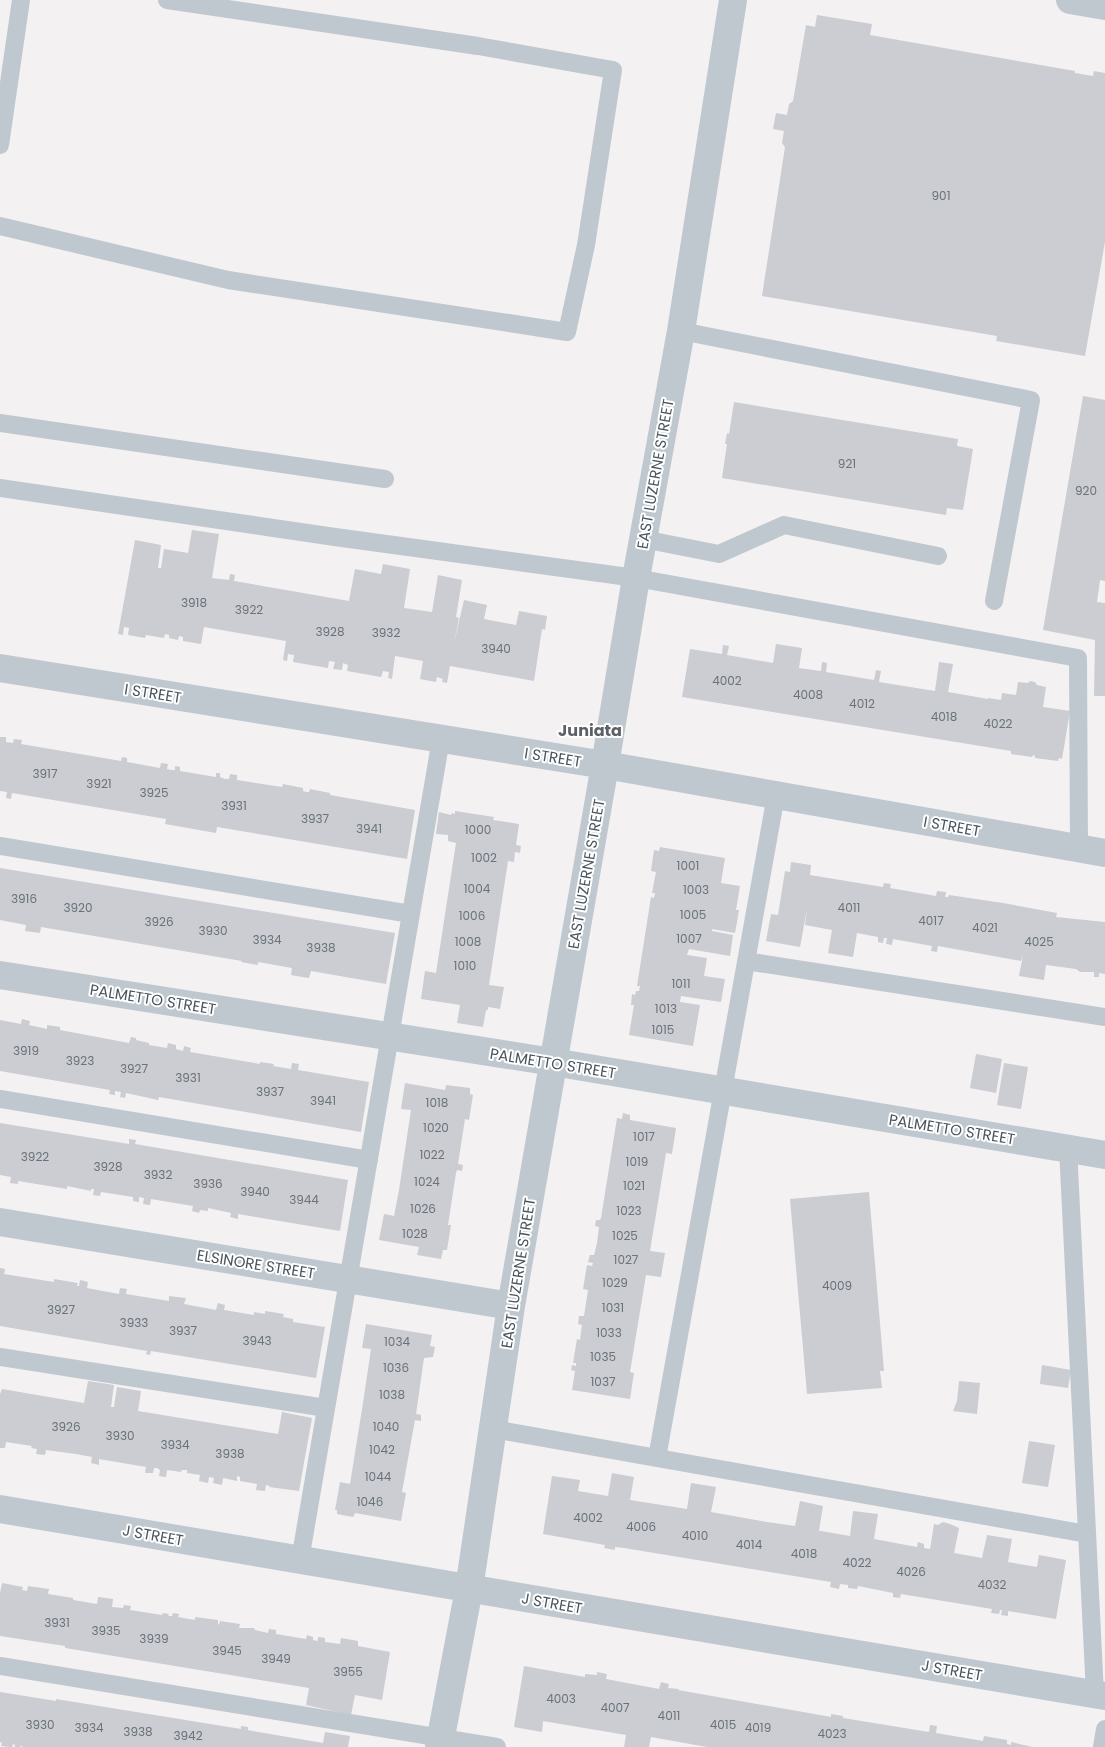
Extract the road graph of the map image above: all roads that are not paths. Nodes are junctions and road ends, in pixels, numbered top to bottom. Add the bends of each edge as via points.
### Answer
1 (21, 0) edge
2 (167, 0) edge
3 (732, 0) edge
4 (1070, 0) edge
5 (1105, 6) edge
6 (0, 145) edge
7 (0, 226) edge
8 (681, 331) junction
9 (0, 423) edge
10 (385, 479) dead end
11 (0, 488) edge
12 (644, 539) junction
13 (938, 556) dead end
14 (636, 578) junction
15 (994, 601) dead end
16 (0, 668) edge
17 (442, 739) junction
18 (606, 765) junction
19 (776, 795) junction
20 (0, 846) edge
21 (1079, 848) junction
22 (1105, 852) edge
23 (411, 914) junction
24 (746, 961) junction
25 (0, 975) edge
26 (1105, 1016) edge
27 (390, 1037) junction
28 (553, 1062) junction
29 (723, 1091) junction
30 (0, 1099) edge
31 (1068, 1148) junction
32 (1105, 1155) edge
33 (369, 1160) junction
34 (0, 1222) edge
35 (348, 1279) junction
36 (511, 1306) junction
37 (0, 1357) edge
38 (326, 1408) junction
39 (493, 1429) junction
40 (657, 1458) junction
41 (0, 1509) edge
42 (1087, 1534) junction
43 (300, 1560) junction
44 (469, 1589) junction
45 (0, 1666) edge
46 (1100, 1695) edge
47 (1105, 1729) edge
48 (440, 1742) edge
49 (497, 1747) edge
50 (1102, 1747) edge

1 - 6 lane
2 - 7 lane via 478,46 613,70 586,245 568,332 228,280
3 - 8 street, EAST LUZERNE STREET
4 - 5 street
8 - 12 street, EAST LUZERNE STREET
8 - 15 lane via 1031,400
9 - 10 lane
11 - 14 lane
12 - 13 lane via 719,554 784,526
12 - 14 street, EAST LUZERNE STREET
14 - 18 street, EAST LUZERNE STREET
14 - 21 lane via 1078,658
16 - 17 street, I STREET
17 - 18 street, I STREET
17 - 23 lane
18 - 19 street, I STREET
18 - 28 street, EAST LUZERNE STREET
19 - 21 street, I STREET
19 - 24 lane
20 - 23 lane
21 - 22 street, I STREET
23 - 27 lane
24 - 26 lane
24 - 29 lane
25 - 27 street, PALMETTO STREET
27 - 28 street, PALMETTO STREET
27 - 33 lane
28 - 29 street, PALMETTO STREET
28 - 36 street, EAST LUZERNE STREET
29 - 31 street, PALMETTO STREET
29 - 40 lane
30 - 33 lane
31 - 32 street, PALMETTO STREET
31 - 42 lane
33 - 35 lane
34 - 35 street, ELSINORE STREET
35 - 36 street, ELSINORE STREET
35 - 38 lane
36 - 39 street, EAST LUZERNE STREET
37 - 38 lane
38 - 43 lane
39 - 40 lane
39 - 44 street, EAST LUZERNE STREET
40 - 42 lane
41 - 43 street, J STREET
42 - 46 lane
43 - 44 street, J STREET
44 - 46 street, J STREET
44 - 48 street, EAST LUZERNE STREET
45 - 48 lane
47 - 50 lane
48 - 49 lane

